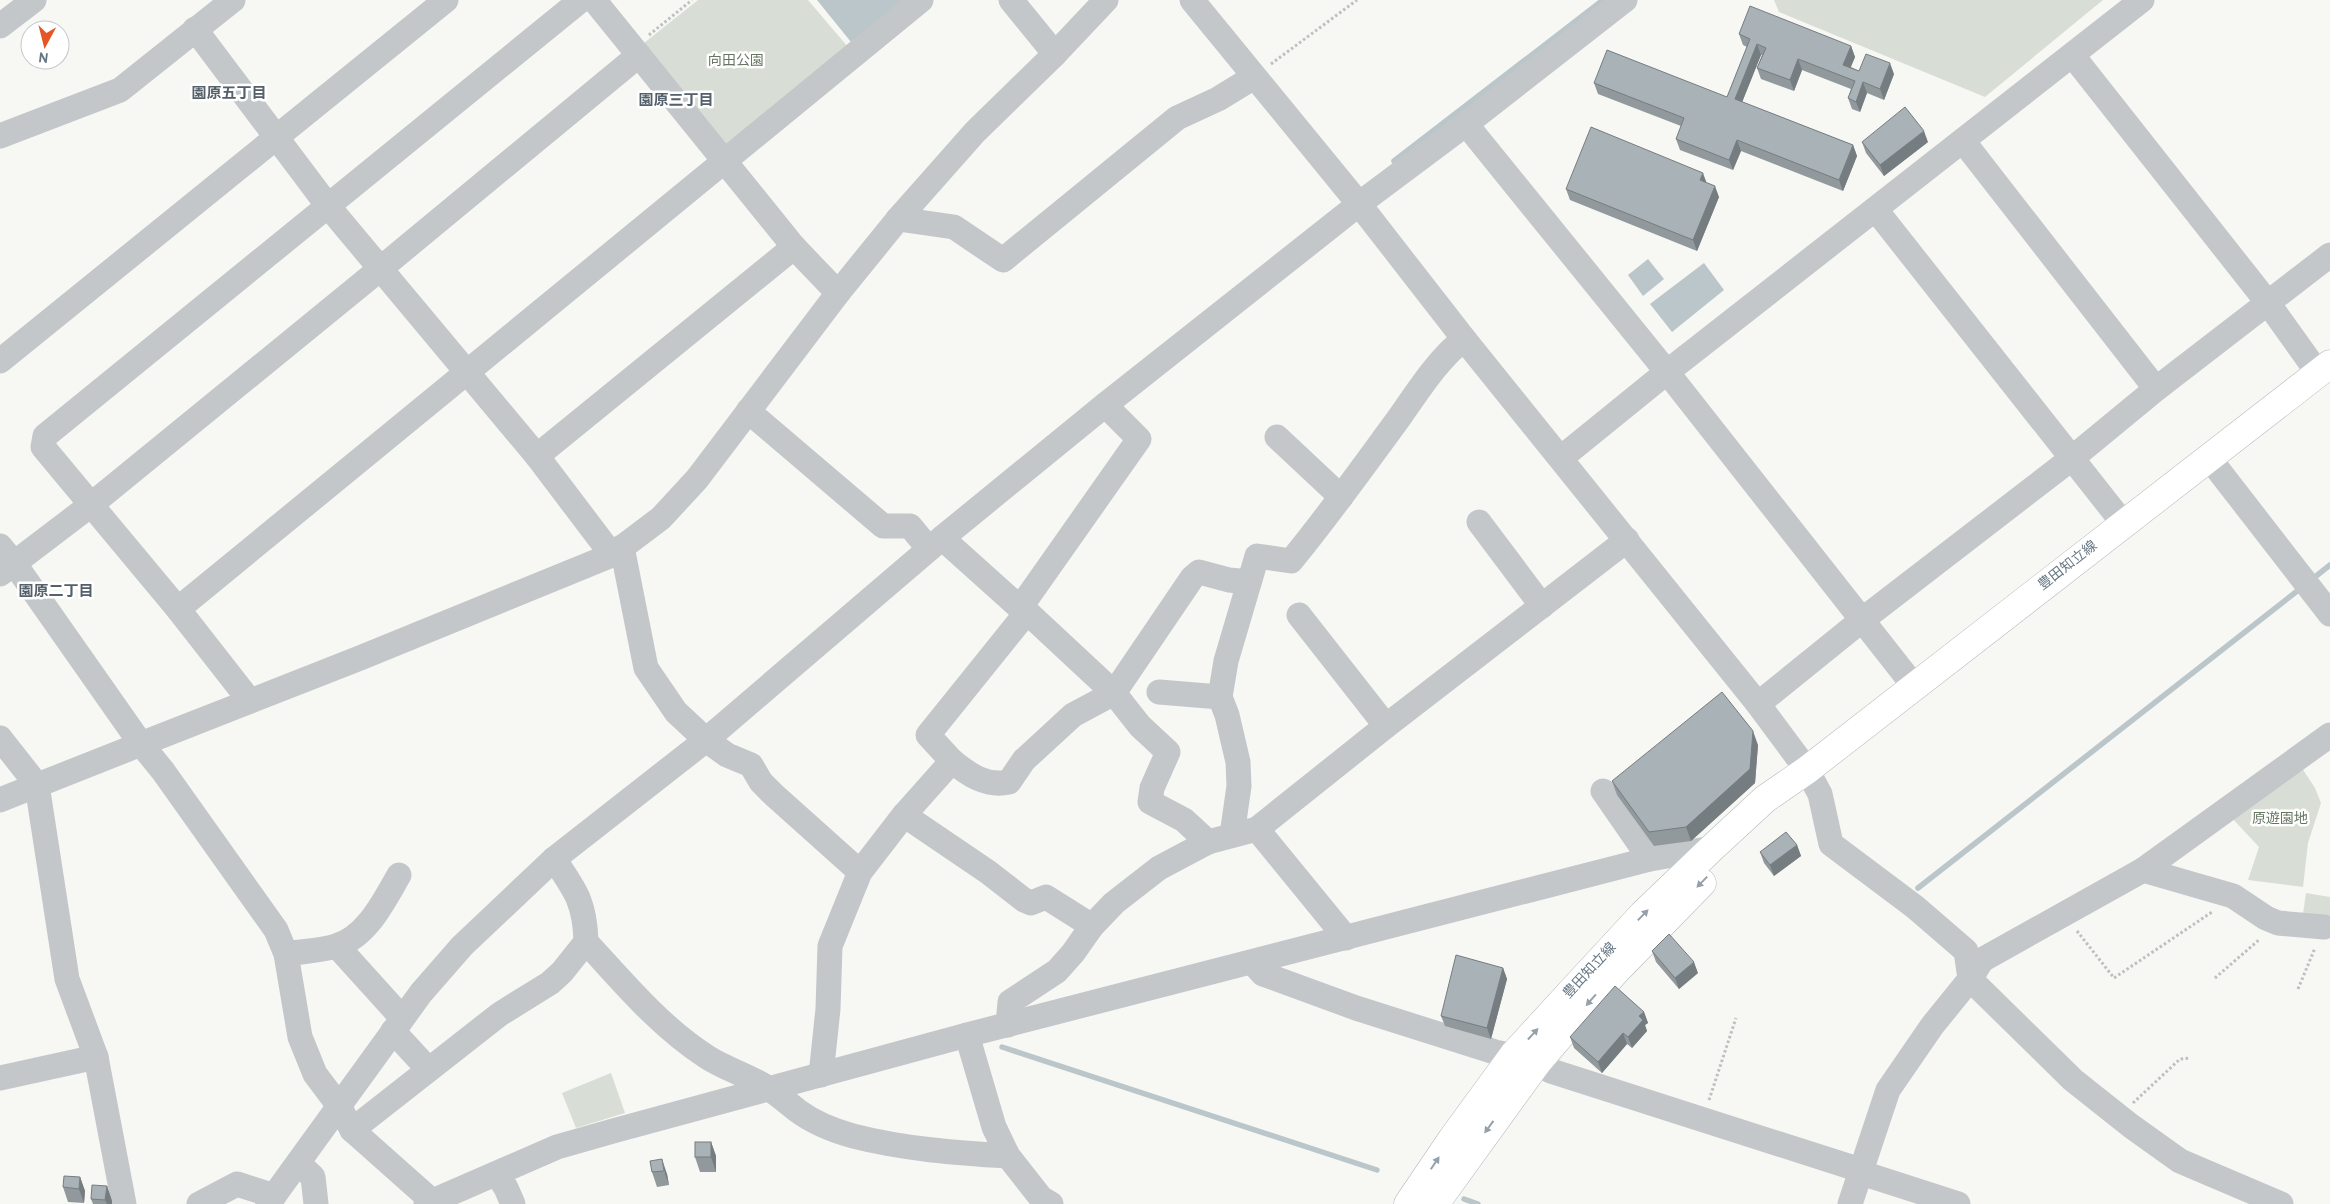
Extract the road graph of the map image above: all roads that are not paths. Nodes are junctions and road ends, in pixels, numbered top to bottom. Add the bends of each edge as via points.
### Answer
1 (34, 0) edge
2 (446, 0) edge
3 (581, 0) edge
4 (594, 0) edge
5 (921, 0) edge
6 (1010, 0) edge
7 (1106, 0) edge
8 (1192, 0) edge
9 (1625, 0) edge
10 (2142, 0) edge
11 (229, 1) edge
12 (0, 26) edge
13 (195, 29) junction
14 (1055, 54) junction
15 (638, 55) junction
16 (2073, 56) junction
17 (1254, 77) junction
18 (1466, 124) junction
19 (0, 136) edge
20 (277, 136) junction
21 (1963, 142) junction
22 (726, 160) junction
23 (1359, 204) junction
24 (328, 206) junction
25 (1876, 210) junction
26 (898, 219) junction
27 (794, 247) junction
28 (2330, 255) edge
29 (380, 269) junction
30 (838, 293) junction
31 (2268, 303) junction
32 (1464, 339) junction
33 (0, 361) edge
34 (2324, 369) edge
35 (466, 371) junction
36 (1667, 372) junction
37 (2156, 389) junction
38 (1105, 405) junction
39 (748, 410) junction
40 (1277, 437) dead end
41 (538, 456) junction
42 (1561, 458) junction
43 (2210, 458) junction
44 (2071, 459) junction
45 (1341, 497) junction
46 (92, 504) junction
47 (1479, 522) dead end
48 (2124, 523) junction
49 (1627, 540) junction
50 (935, 543) junction
51 (617, 551) junction
52 (5, 561) edge
53 (1249, 582) junction
54 (1542, 606) junction
55 (178, 609) junction
56 (1024, 610) junction
57 (2330, 614) edge
58 (1299, 615) dead end
59 (1862, 620) junction
60 (1914, 686) junction
61 (1160, 692) dead end
62 (1114, 693) junction
63 (1220, 697) junction
64 (250, 702) junction
65 (1758, 704) junction
66 (1386, 726) junction
67 (2330, 735) edge
68 (0, 738) edge
69 (706, 740) junction
70 (141, 744) junction
71 (952, 761) junction
72 (1807, 770) junction
73 (37, 785) junction
74 (1603, 791) dead end
75 (0, 800) edge
76 (904, 814) junction
77 (1257, 829) junction
78 (1232, 835) junction
79 (1208, 842) junction
80 (1712, 848) junction
81 (554, 859) junction
82 (1650, 859) junction
83 (2143, 870) junction
84 (860, 872) junction
85 (399, 875) dead end
86 (1092, 926) junction
87 (2324, 927) road end
88 (1346, 938) junction
89 (586, 942) junction
90 (337, 946) junction
91 (286, 954) junction
92 (1253, 963) junction
93 (1970, 978) junction
94 (398, 1024) junction
95 (1008, 1025) junction
96 (967, 1035) junction
97 (96, 1057) junction
98 (1525, 1058) junction
99 (428, 1069) junction
100 (821, 1075) junction
101 (0, 1078) edge
102 (770, 1089) junction
103 (339, 1106) junction
104 (352, 1130) junction
105 (1008, 1156) junction
106 (299, 1164) junction
107 (1860, 1172) junction
108 (497, 1174) junction
109 (271, 1200) edge
110 (1044, 1202) edge
111 (429, 1203) edge
112 (2276, 1203) edge
113 (124, 1204) edge
114 (198, 1204) edge
115 (316, 1204) edge
116 (512, 1204) edge
117 (1408, 1204) edge
118 (1435, 1204) edge
119 (1850, 1204) edge
120 (1958, 1204) edge

1 - 12 street
2 - 20 street
3 - 24 street
4 - 15 street
5 - 22 street
6 - 14 street
7 - 14 street
8 - 17 street
9 - 18 street
10 - 16 street
11 - 13 street
13 - 19 street via 120,90
13 - 20 street
14 - 26 street via 975,132
15 - 22 street
15 - 29 street
16 - 21 street
16 - 31 street
17 - 23 street
17 - 26 street via 1177,118 1003,260 954,227
18 - 23 street
18 - 36 street
20 - 24 street
20 - 33 street
21 - 25 street
21 - 37 street
22 - 27 street
22 - 35 street
23 - 32 street
23 - 38 street
24 - 29 street
24 - 46 street via 44,436 43,447
25 - 36 street
25 - 44 street
26 - 30 street
27 - 30 street
27 - 41 street
28 - 31 street
29 - 35 street
29 - 46 street
30 - 39 street
31 - 34 street
31 - 37 street
32 - 42 street
32 - 45 street via 1446,356
34 - 43 main road, 豊田知立線
35 - 41 street
35 - 55 street
36 - 42 street
36 - 59 street
37 - 44 street
38 - 50 street
38 - 56 street via 1139,439
39 - 50 street via 883,526 910,526
39 - 51 street via 697,479 661,518
40 - 45 street
41 - 51 street
42 - 49 street
43 - 48 main road, 豊田知立線
43 - 57 street
44 - 48 street
44 - 59 street
45 - 53 street via 1290,562 1257,556
46 - 52 street
46 - 55 street
47 - 54 street
48 - 60 main road, 豊田知立線
49 - 54 street
49 - 65 street
50 - 56 street
50 - 69 street
51 - 64 street
51 - 69 street via 646,668 676,712
52 - 70 street
53 - 62 street via 1199,572
53 - 63 street via 1226,661
54 - 66 street
55 - 64 street
56 - 62 street
56 - 71 street via 928,735
58 - 66 street
59 - 60 street
59 - 65 street
60 - 72 main road, 豊田知立線
61 - 63 street
62 - 71 street via 1073,714 1024,760 1009,782 1000,784 981,780
62 - 79 street via 1140,726 1168,752 1152,788 1150,802 1184,820
63 - 78 street via 1238,762 1239,786
64 - 70 street
65 - 72 street
66 - 77 street
67 - 83 street
68 - 73 street
69 - 81 street
69 - 84 street via 726,755 751,765 774,795
70 - 73 street
70 - 91 street via 267,914
71 - 76 street
72 - 80 main road, 豊田知立線 via 1765,799
72 - 93 street via 1820,794 1831,844 1915,907 1966,951
72 -> 98 main road, 豊田知立線 via 1778,809 1616,972
73 - 75 street
73 - 97 street via 67,979
74 - 82 street
76 - 84 street
76 - 86 street via 1024,900 1031,903 1046,896
77 - 78 street
77 - 88 street
78 - 79 street
79 - 86 street via 1159,868 1114,903
80 - 82 street
98 -> 80 main road, 豊田知立線 via 1643,914
81 - 89 street via 575,890 585,916
81 - 94 street via 462,946
82 - 88 street
83 - 87 street via 2232,896 2273,921
83 - 93 street via 1982,960
84 - 100 street via 830,946
85 - 90 street via 377,914 354,937
86 - 95 street via 1057,971 1010,1002
88 - 92 street
89 - 99 street via 550,983 500,1014
89 - 102 street via 646,1009 687,1043 708,1058
90 - 91 street
90 - 94 street
91 - 103 street via 300,1038 315,1074
92 - 95 street
92 - 98 street via 1263,974 1356,1008 1495,1052
93 - 107 street via 1888,1090
93 - 112 street via 2074,1080 2118,1116 2180,1161
94 - 99 street
94 - 103 street
95 - 96 street
96 - 100 street
96 - 105 street via 994,1127
97 - 101 street
97 - 113 street
98 - 107 street via 1551,1071
117 -> 98 main road, 豊田知立線 via 1452,1138
98 -> 118 main road, 豊田知立線
99 - 104 street
100 - 102 street
102 - 105 street via 799,1112 852,1135 943,1152
102 - 108 street via 558,1147
103 - 104 street
103 - 106 street
104 - 111 street
105 - 110 street
106 - 109 street
106 - 115 street via 313,1177
107 - 119 street
107 - 120 street
108 - 111 street
108 - 116 street
109 - 114 street via 237,1184

